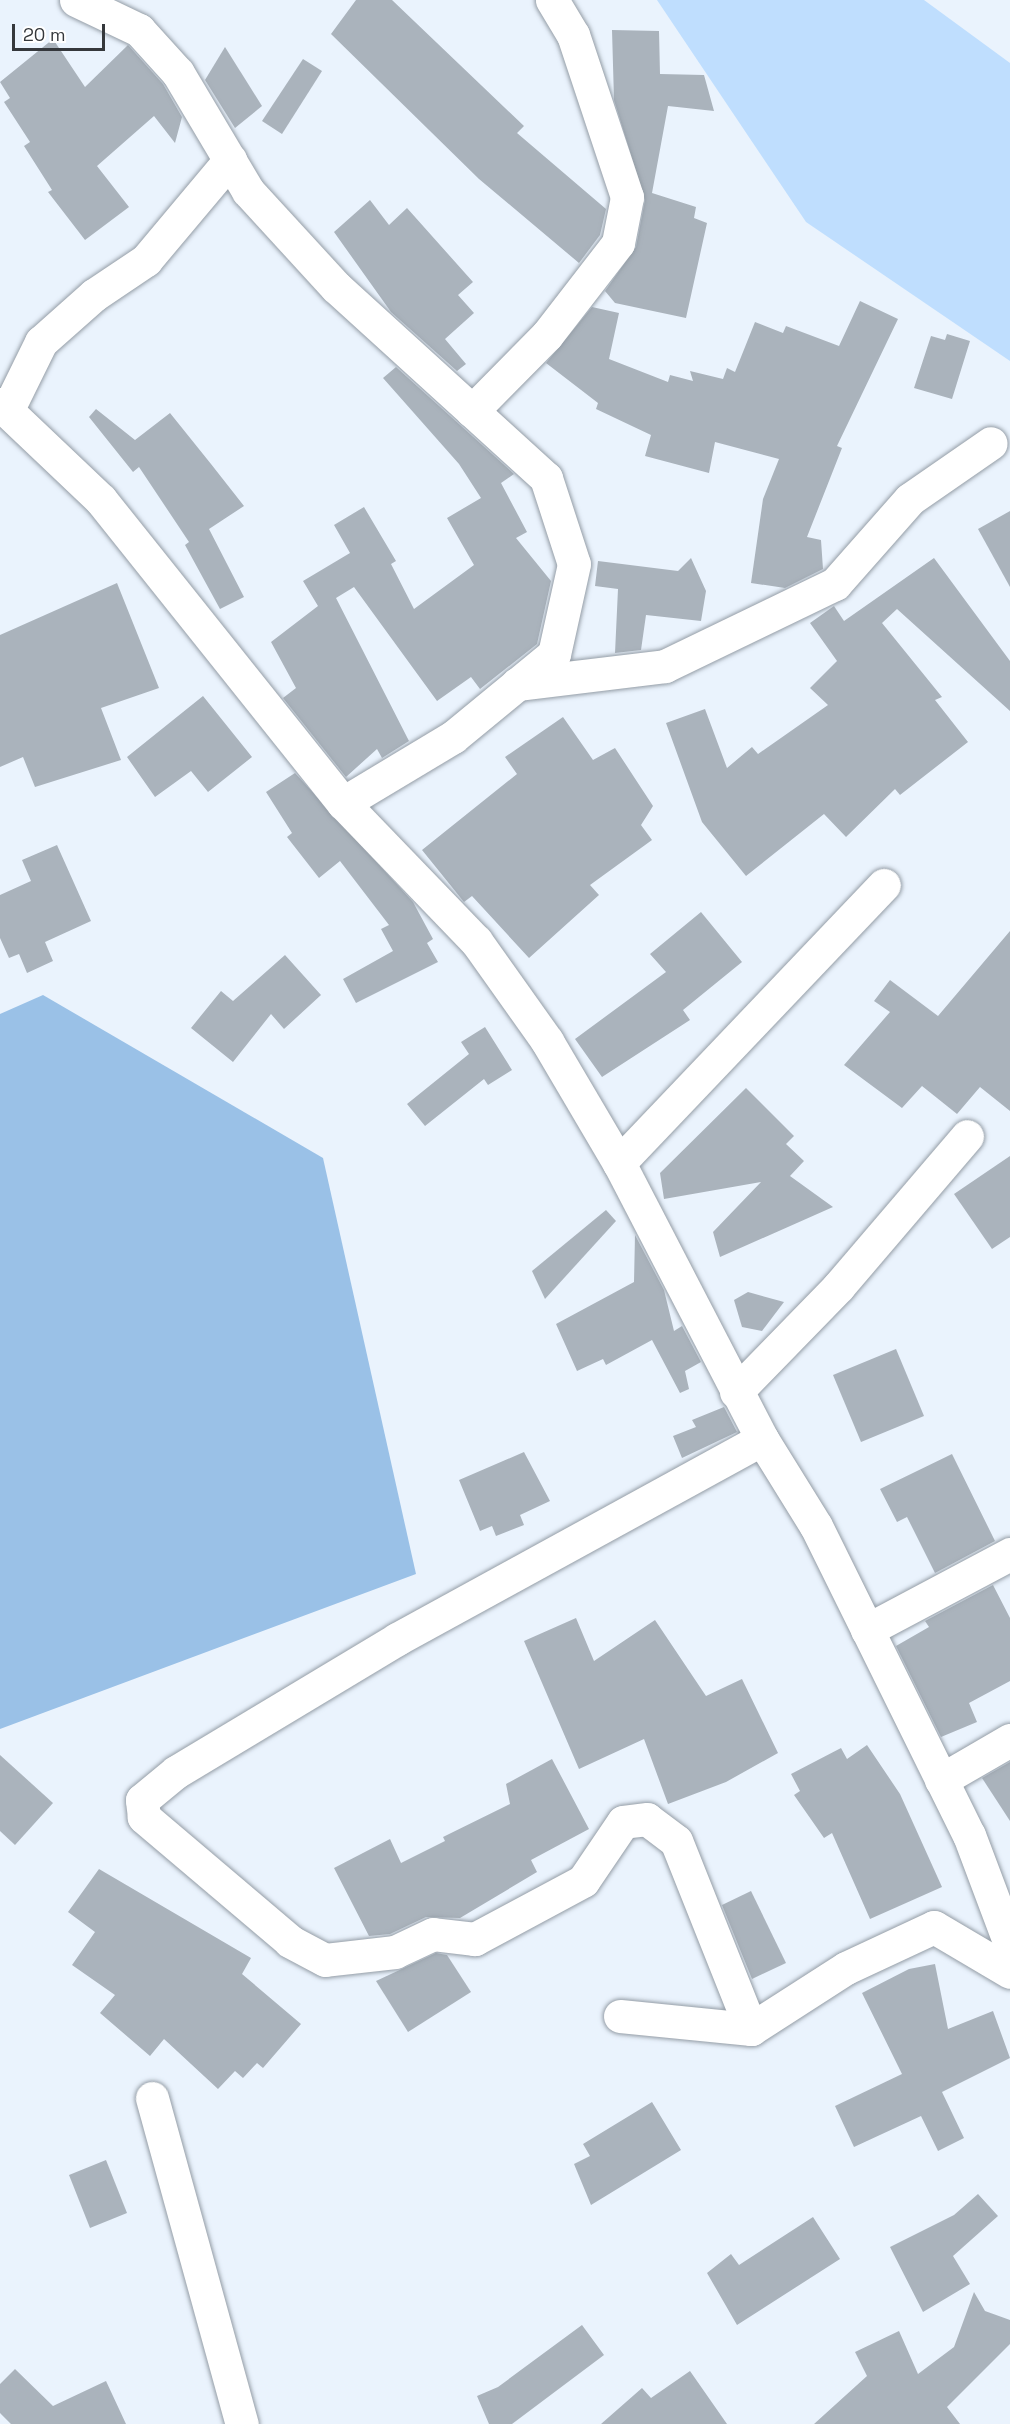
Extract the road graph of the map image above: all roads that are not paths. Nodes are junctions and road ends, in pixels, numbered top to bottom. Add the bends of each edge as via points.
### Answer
1 (76, 0) edge
2 (552, 0) edge
3 (230, 160) junction
4 (3, 408) edge
5 (472, 411) junction
6 (991, 443) dead end
7 (517, 684) junction
8 (343, 803) junction
9 (884, 885) dead end
10 (967, 1136) dead end
11 (619, 1163) junction
12 (736, 1392) junction
13 (762, 1439) junction
14 (1010, 1554) edge
15 (867, 1630) junction
16 (1010, 1740) edge
17 (941, 1780) junction
18 (1010, 1944) edge
19 (1010, 1972) edge
20 (621, 2016) dead end
21 (751, 2029) junction
22 (152, 2098) dead end
23 (242, 2424) edge

1 - 3 street via 140,30 178,73
2 - 5 street via 573,36 627,197 618,243 547,335
3 - 4 street via 146,260 94,295 41,342
3 - 5 street via 248,191 336,287
4 - 8 street via 101,500
5 - 7 street via 546,478 574,564 554,654
6 - 7 street via 910,499 835,585 665,666
7 - 8 street via 453,737
8 - 11 street via 476,941 547,1041
9 - 11 street
10 - 12 street via 831,1294
11 - 12 street
12 - 13 street
13 - 15 street via 816,1526
13 - 21 street via 397,1639 176,1772 142,1800 144,1816 290,1941 325,1960 395,1952 433,1934 475,1939 583,1881 623,1822 647,1819 676,1841
14 - 15 street
15 - 17 street
16 - 17 street
17 - 18 street via 969,1835
19 - 21 street via 934,1927 846,1968
20 - 21 street
22 - 23 street

